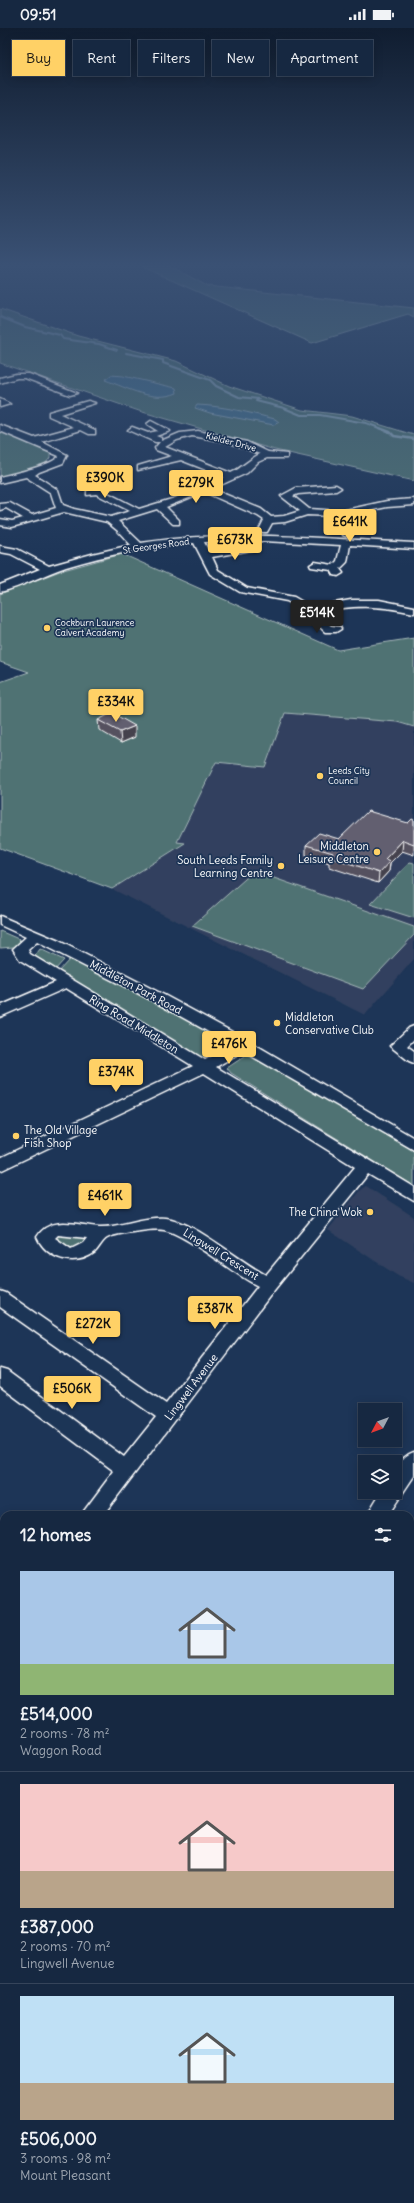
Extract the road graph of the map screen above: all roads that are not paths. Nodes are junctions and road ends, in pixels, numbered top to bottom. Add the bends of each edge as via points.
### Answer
1 (0, 380) edge
2 (69, 393) dead end
3 (90, 403) dead end
4 (151, 424) dead end
5 (82, 427) junction
6 (0, 428) edge
7 (92, 432) dead end
8 (134, 432) dead end
9 (148, 436) junction
10 (35, 441) junction
11 (162, 443) junction
12 (266, 454) junction
13 (284, 456) dead end
14 (180, 457) junction
15 (30, 474) junction
16 (156, 475) dead end
17 (230, 476) junction
18 (0, 480) edge
19 (115, 484) dead end
20 (285, 486) dead end
21 (336, 488) dead end
22 (203, 489) junction
23 (296, 491) junction
24 (414, 502) edge
25 (7, 505) edge
26 (157, 505) junction
27 (63, 509) junction
28 (136, 511) junction
29 (306, 512) junction
30 (336, 515) junction
31 (31, 518) junction
32 (159, 518) dead end
33 (111, 520) junction
34 (268, 520) junction
35 (0, 522) edge
36 (198, 540) junction
37 (262, 542) junction
38 (138, 546) junction
39 (414, 546) edge
40 (350, 547) junction
41 (0, 549) edge
42 (375, 552) dead end
43 (330, 553) dead end
44 (205, 556) junction
45 (315, 566) dead end
46 (47, 569) junction
47 (0, 589) edge
48 (413, 608) edge
49 (309, 610) junction
50 (336, 629) dead end
51 (0, 920) edge
52 (36, 936) junction
53 (66, 983) junction
54 (0, 1012) edge
55 (414, 1031) edge
56 (244, 1044) junction
57 (414, 1058) edge
58 (204, 1067) junction
59 (414, 1145) edge
60 (0, 1165) edge
61 (366, 1165) junction
62 (414, 1194) edge
63 (101, 1233) dead end
64 (269, 1284) junction
65 (0, 1298) edge
66 (0, 1376) edge
67 (169, 1416) junction
68 (414, 1460) edge
69 (126, 1469) junction
70 (402, 1478) edge
71 (387, 1499) edge
72 (94, 1511) edge
73 (380, 1511) edge

1 - 2 street via 26,376
3 - 5 street via 49,415
4 - 9 street via 166,430
5 - 7 street
5 - 10 street
6 - 10 street
8 - 9 street
9 - 11 street
10 - 15 street via 60,453 63,458 58,463
11 - 12 street, Kielder Drive via 190,431 255,447
11 - 14 street via 159,448
12 - 13 street
12 - 17 street via 244,471
14 - 16 street via 137,466
14 - 17 street
15 - 18 street
15 - 27 street via 31,478 55,492 57,503
17 - 22 street
19 - 28 street via 93,492
20 - 23 street
21 - 23 street
22 - 26 street via 178,500
22 - 34 street via 219,493 236,503 261,512
23 - 29 street via 286,496
24 - 30 street via 387,504
25 - 31 street
26 - 28 street
26 - 32 street via 173,519
27 - 31 street
27 - 33 street
28 - 33 street
29 - 30 street
29 - 34 street via 285,519
30 - 40 street via 344,524
31 - 35 street via 12,524
33 - 38 street
34 - 37 street
36 - 37 street, St Georges Road
36 - 38 street, St Georges Road
36 - 44 street
37 - 40 street, St Georges Road
37 - 44 street
38 - 46 street, St Georges Road
39 - 40 street, St Georges Road
40 - 42 street
40 - 43 street
40 - 45 street via 336,570
41 - 46 street via 14,551
44 - 49 street via 214,572 244,590 290,599
46 - 47 street, St Georges Road
48 - 49 street via 379,603 351,603
49 - 50 street via 328,630
51 - 52 street, Middleton Park Road
52 - 53 street, Ring Road Middleton via 20,949 25,957
52 - 56 street, Middleton Park Road via 110,972
53 - 54 street
53 - 58 street, Ring Road Middleton
55 - 57 street via 398,1046
56 - 58 street
56 - 59 street, Middleton Park Road
58 - 60 street
58 - 61 street, Ring Road Middleton
61 - 62 street, Ring Road Middleton
61 - 64 street, Lingwell Avenue
63 - 64 street, Lingwell Crescent via 140,1225 166,1224 189,1234 249,1274
64 - 67 street, Lingwell Avenue
65 - 67 street
66 - 69 street
67 - 69 street, Lingwell Avenue
68 - 70 street
69 - 72 street, Lingwell Avenue
71 - 73 street

